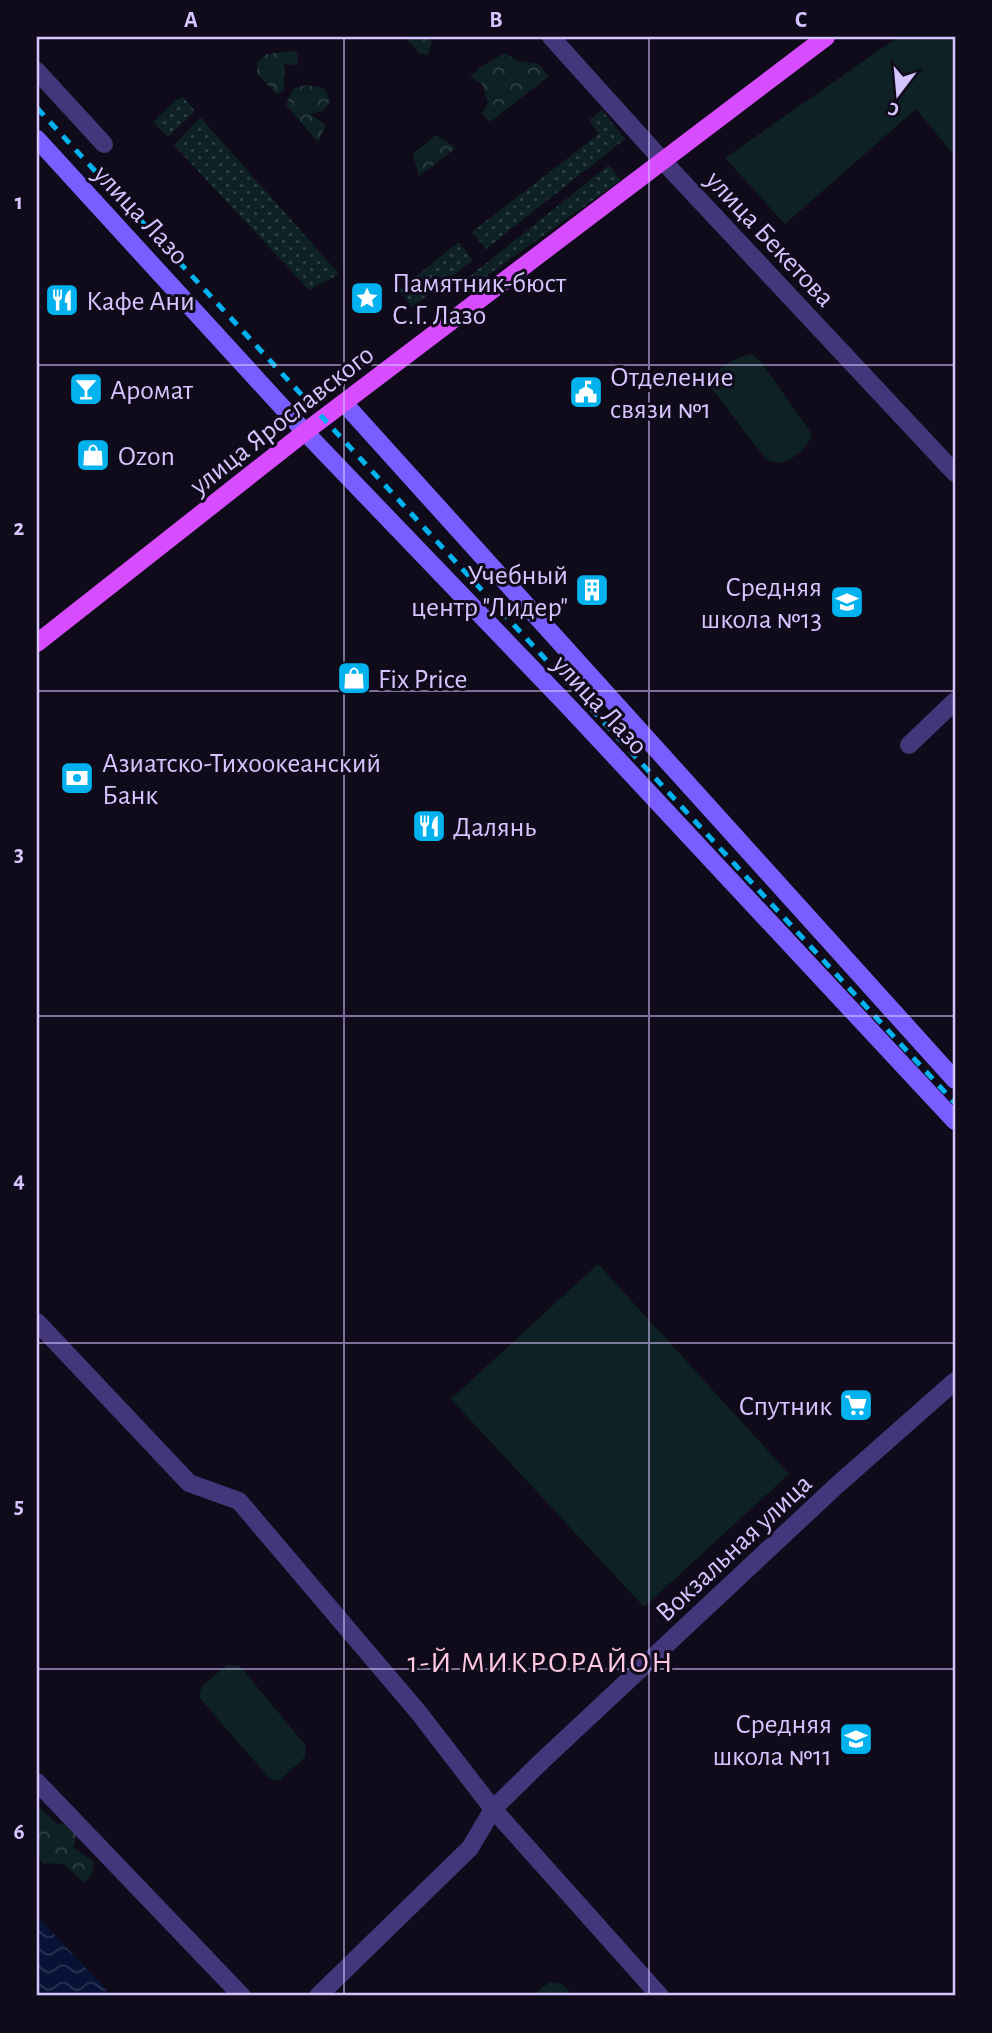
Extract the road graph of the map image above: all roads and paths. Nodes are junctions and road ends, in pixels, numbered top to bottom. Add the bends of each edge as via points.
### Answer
1 (551, 37) edge
2 (826, 37) edge
3 (37, 71) edge
4 (37, 139) edge
5 (103, 144) dead end
6 (662, 160) junction
7 (344, 403) junction
8 (305, 432) junction
9 (955, 473) edge
10 (37, 643) edge
11 (955, 701) edge
12 (909, 745) dead end
13 (955, 1080) edge
14 (955, 1121) edge
15 (37, 1322) edge
16 (955, 1381) edge
17 (37, 1782) edge
18 (494, 1809) junction
19 (242, 1996) edge
20 (318, 1996) edge
21 (660, 1996) edge

1 - 6 street, улица Бекетова
2 - 6 main road, улица Ярославского
3 - 5 street
4 - 8 main road, улица Лазо
6 - 7 main road, улица Ярославского
6 - 9 street, улица Бекетова
7 - 8 main road, улица Ярославского
7 - 13 main road, улица Лазо
8 - 10 main road, улица Ярославского
8 - 14 main road, улица Лазо via 596,735
11 - 12 street
15 - 18 street via 189,1483 239,1501
16 - 18 street, Вокзальная улица via 835,1487
17 - 19 street
18 - 20 street, Вокзальная улица via 470,1848
18 - 21 street

